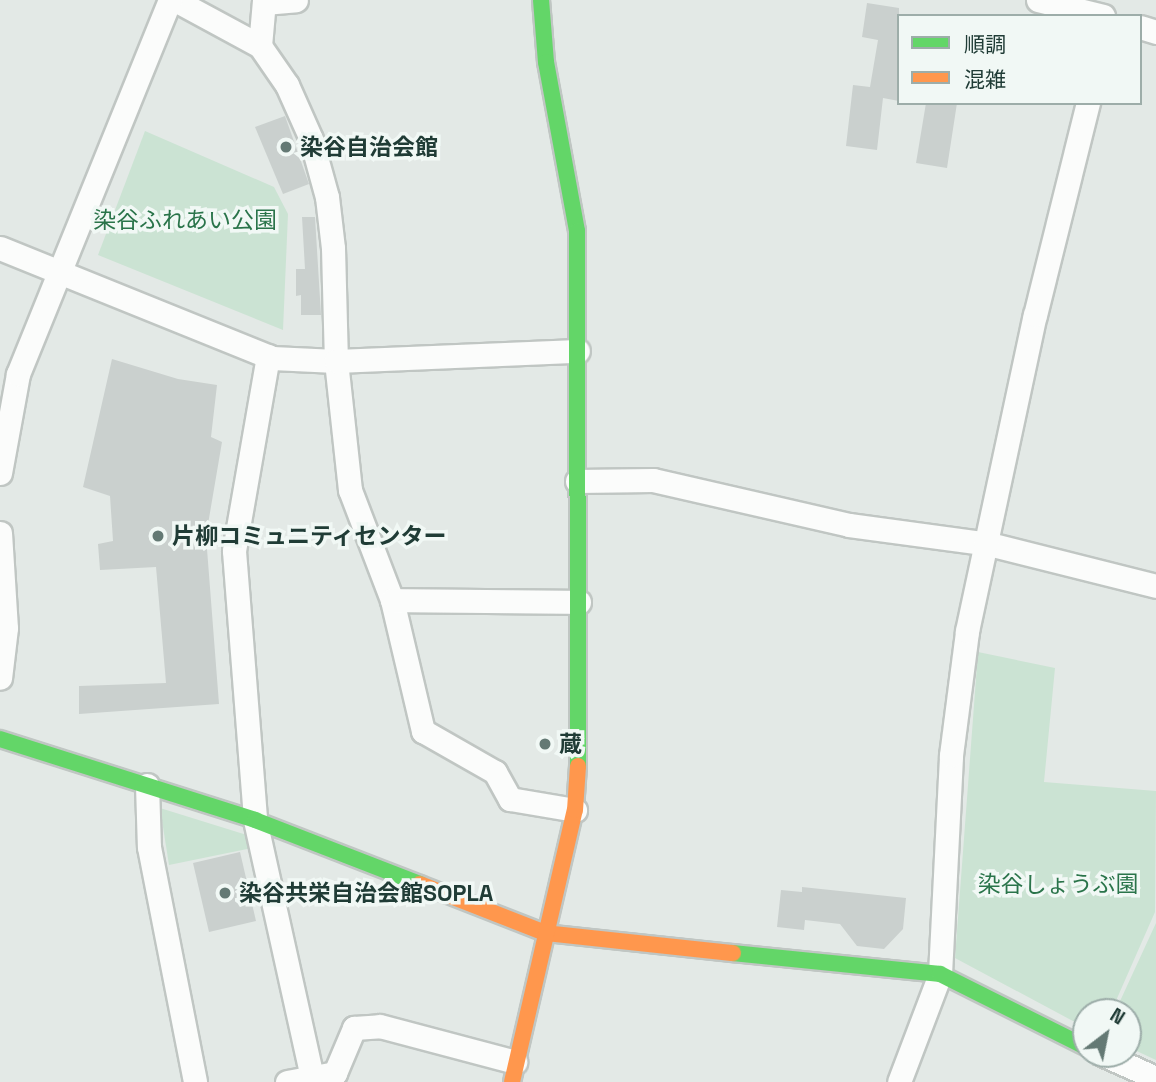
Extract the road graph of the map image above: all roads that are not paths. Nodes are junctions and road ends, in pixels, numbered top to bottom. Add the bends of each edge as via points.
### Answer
1 (172, 0) edge
2 (296, 0) edge
3 (541, 0) edge
4 (1038, 0) edge
5 (264, 2) edge
6 (1097, 14) edge
7 (260, 46) junction
8 (1088, 105) edge
9 (0, 247) edge
10 (63, 271) junction
11 (579, 351) junction
12 (268, 356) junction
13 (337, 361) junction
14 (0, 472) edge
15 (577, 481) junction
16 (0, 533) edge
17 (989, 544) junction
18 (1156, 586) edge
19 (392, 600) junction
20 (579, 603) junction
21 (0, 678) edge
22 (0, 739) edge
23 (148, 785) junction
24 (575, 810) junction
25 (255, 820) junction
26 (545, 933) junction
27 (940, 974) junction
28 (1072, 1040) edge
29 (1134, 1068) edge
30 (513, 1072) edge
31 (1156, 1078) edge
32 (313, 1079) edge
33 (195, 1082) edge
34 (287, 1082) edge
35 (900, 1082) edge

1 - 7 street
1 - 10 street
2 - 5 street
3 - 11 street via 546,62 577,231
4 - 6 street
5 - 7 street
7 - 13 street via 287,85 327,197
8 - 17 street via 1035,315
9 - 10 street
10 - 12 street
10 - 14 street via 18,374
11 - 13 street
11 - 15 street
12 - 13 street
12 - 25 street via 234,551
13 - 19 street via 351,490
15 - 17 street via 653,480 849,525
15 - 20 street
16 - 21 street via 6,628
17 - 18 street
17 - 27 street via 959,685
19 - 20 street
19 - 24 street via 423,731 495,772 509,799
20 - 24 street
22 - 23 street
23 - 25 street
23 - 33 street via 149,847
24 - 26 street
25 - 26 street
25 - 32 street
26 - 27 street
26 - 30 street
27 - 28 street
27 - 35 street
29 - 31 street
30 - 32 street via 380,1027 354,1028 335,1073
32 - 34 street

